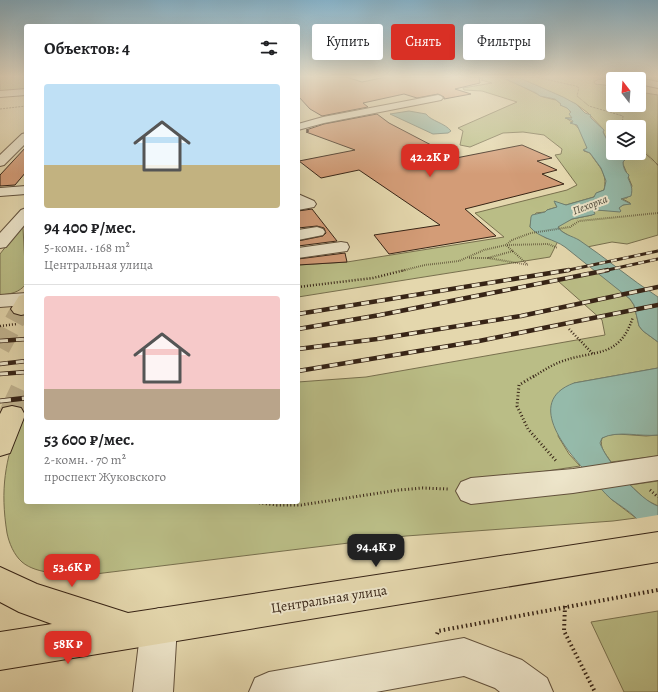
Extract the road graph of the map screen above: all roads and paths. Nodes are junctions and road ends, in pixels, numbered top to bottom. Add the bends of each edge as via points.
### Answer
1 (379, 109) edge
2 (602, 109) edge
3 (623, 120) edge
4 (300, 126) edge
5 (24, 137) edge
6 (24, 139) edge
7 (6, 140) dead end
8 (646, 154) edge
9 (0, 162) edge
10 (658, 165) edge
11 (24, 190) edge
12 (0, 192) edge
13 (300, 199) edge
14 (300, 206) edge
15 (658, 214) edge
16 (24, 215) edge
17 (318, 232) dead end
18 (300, 235) edge
19 (0, 243) edge
20 (506, 245) junction
21 (341, 247) dead end
22 (558, 248) dead end
23 (513, 251) junction
24 (300, 254) edge
25 (467, 258) junction
26 (488, 258) junction
27 (300, 287) edge
28 (0, 301) edge
29 (23, 308) edge
30 (633, 317) dead end
31 (0, 326) edge
32 (569, 330) dead end
33 (594, 354) junction
34 (12, 415) tunnel mouth
35 (0, 445) edge
36 (647, 470) edge
37 (573, 481) junction
38 (471, 492) joint
39 (267, 504) edge
40 (645, 549) edge
41 (0, 584) edge
42 (657, 590) edge
43 (565, 606) junction
44 (144, 628) junction
45 (0, 651) edge
46 (431, 663) junction
47 (152, 692) edge
48 (269, 692) edge
49 (533, 692) edge
50 (595, 692) edge

1 - 4 street
2 - 3 path via 623,116
5 - 7 street
6 - 9 street
8 - 10 path
11 - 12 street
13 - 14 street via 308,204
15 - 20 path via 579,221 570,227 532,233 512,240
16 - 19 street
17 - 18 street
20 - 22 path via 548,244
20 - 23 path
20 - 25 path via 484,250
21 - 24 street
23 - 26 path
23 - 26 path via 529,265
25 - 26 path
25 - 27 path via 373,278
28 - 29 street
29 - 31 path
30 - 33 path via 631,326 617,346
32 - 33 path
33 - 37 path via 560,362 519,385 517,406 528,429
34 - 35 main road
36 - 37 street
37 - 38 street
38 - 39 path via 443,488 408,489 373,493 324,504 290,507
40 - 44 main road, Центральная улица
41 - 44 main road via 31,600
42 - 43 path
43 - 46 path via 438,631
43 - 50 path via 564,631
44 - 45 main road, Центральная улица
44 - 47 street
46 - 48 street
46 - 49 street via 464,657 508,674

